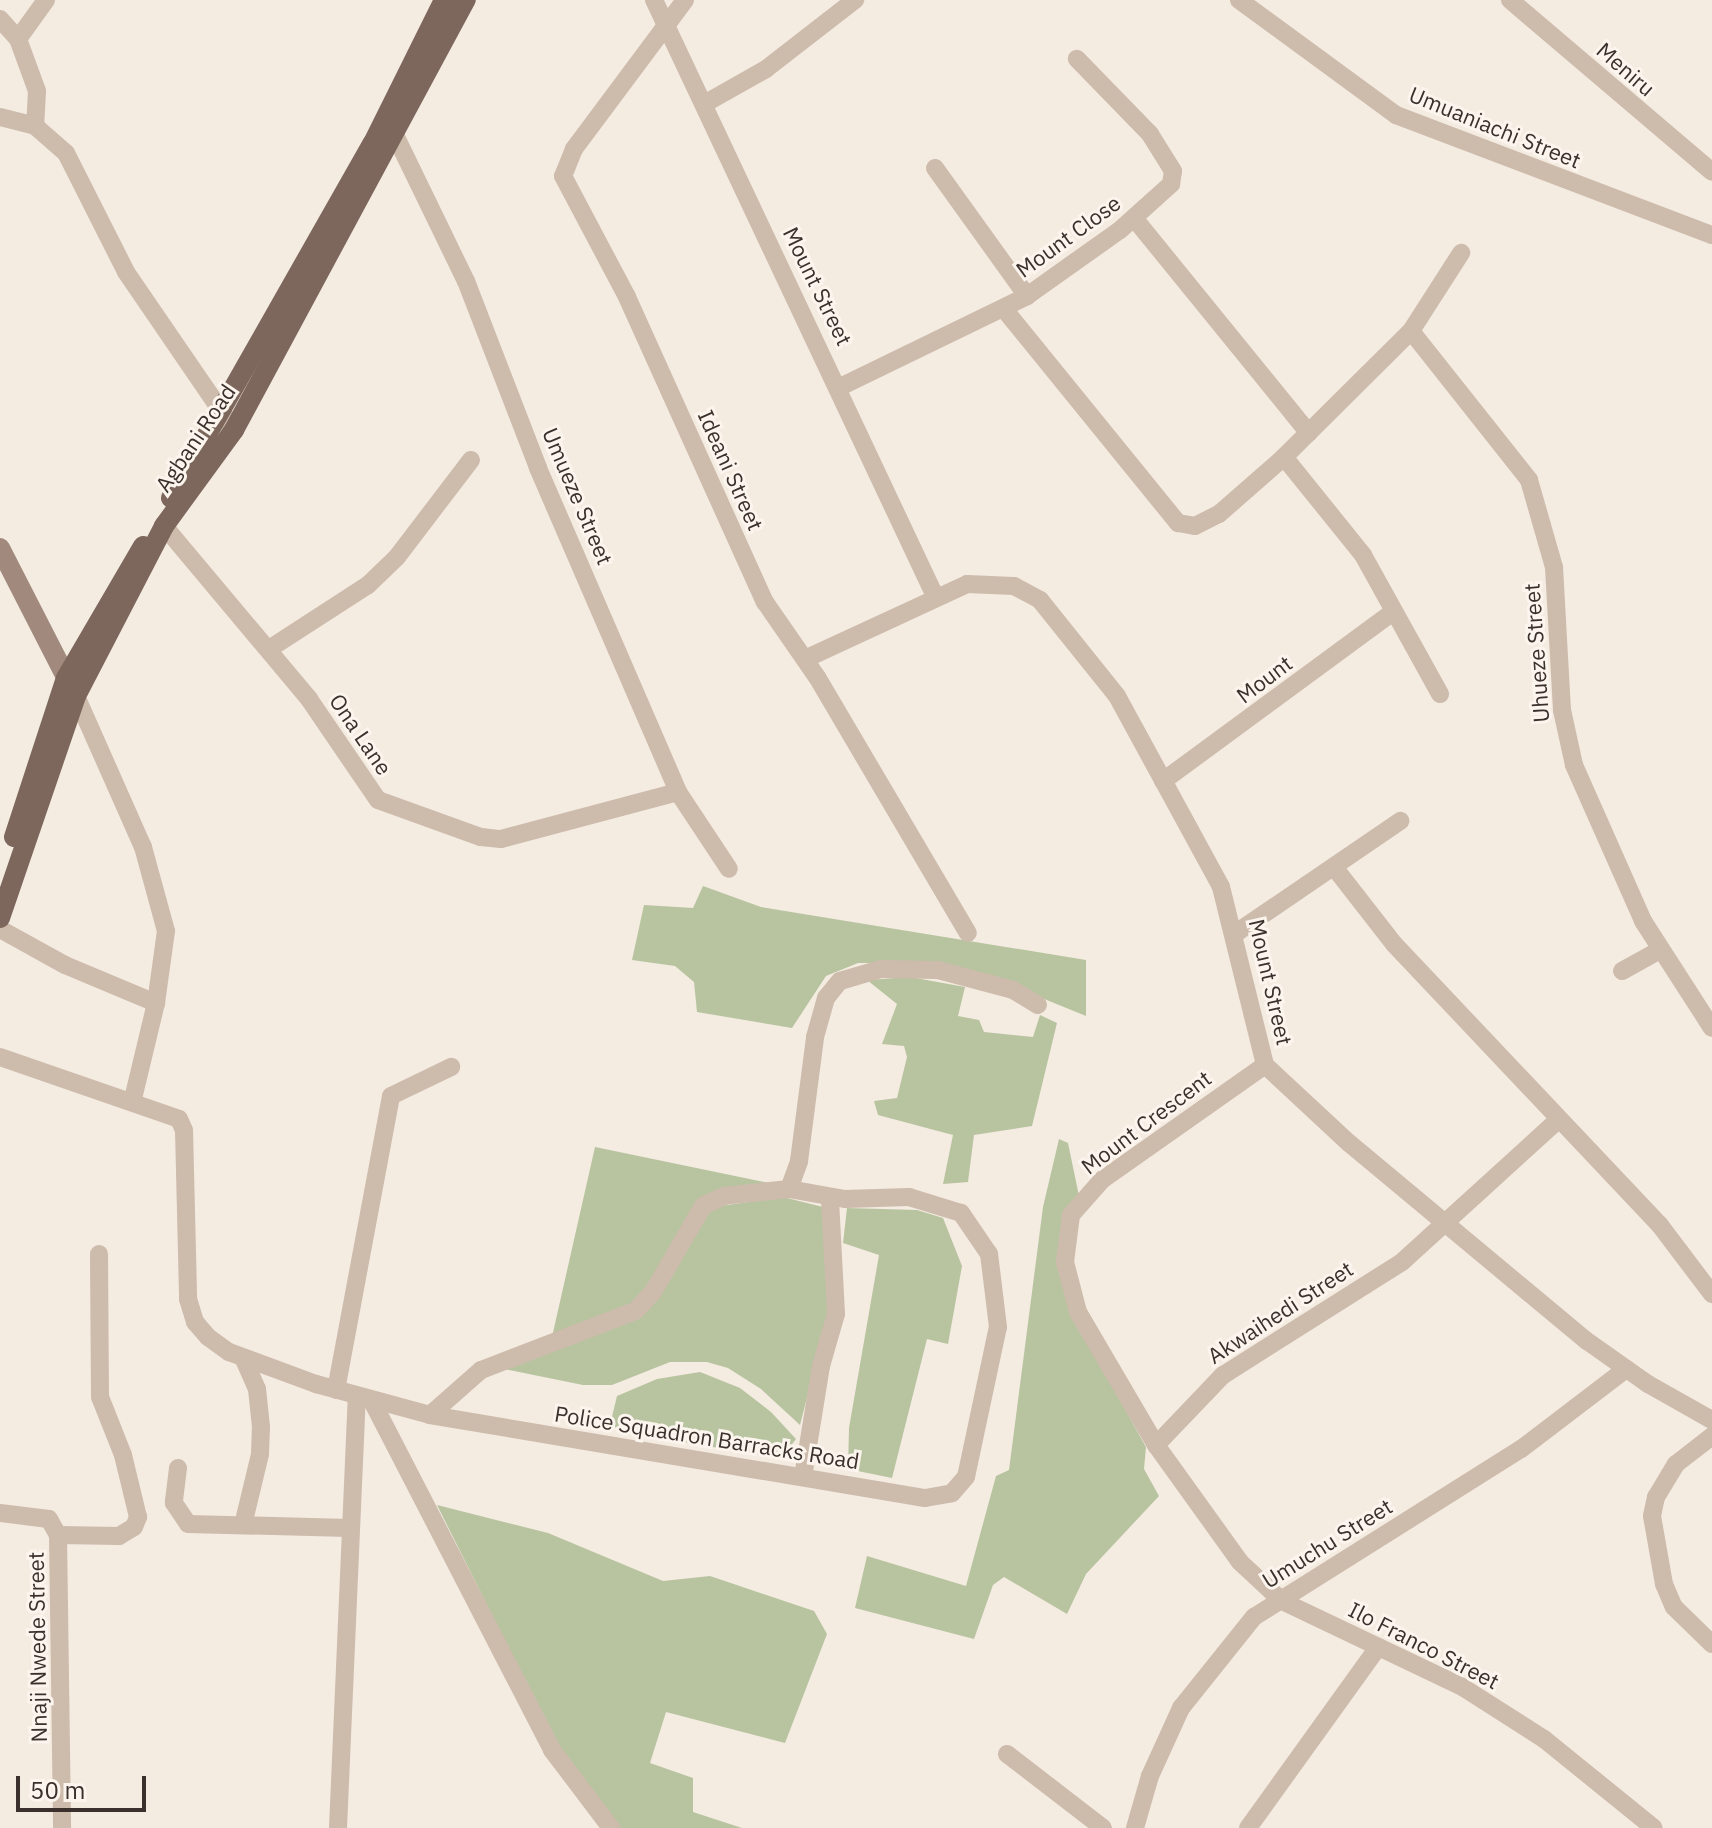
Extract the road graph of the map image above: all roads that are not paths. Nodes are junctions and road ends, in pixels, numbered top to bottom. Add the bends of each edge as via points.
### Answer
1 (46, 0) edge
2 (444, 0) edge
3 (466, 0) edge
4 (654, 0) edge
5 (685, 0) edge
6 (855, 0) edge
7 (1239, 0) edge
8 (1510, 0) edge
9 (0, 19) edge
10 (665, 23) junction
11 (18, 39) junction
12 (1077, 59) dead end
13 (704, 104) junction
14 (0, 117) edge
15 (35, 126) junction
16 (395, 135) junction
17 (935, 168) dead end
18 (1712, 172) edge
19 (1134, 218) junction
20 (1712, 235) edge
21 (1461, 253) dead end
22 (1027, 296) junction
23 (1004, 309) junction
24 (1411, 331) junction
25 (840, 387) junction
26 (227, 423) junction
27 (1309, 433) junction
28 (1284, 457) junction
29 (471, 460) dead end
30 (164, 526) junction
31 (0, 548) edge
32 (935, 596) junction
33 (1392, 613) junction
34 (269, 649) junction
35 (805, 659) junction
36 (71, 687) junction
37 (1440, 694) dead end
38 (1163, 781) junction
39 (678, 792) junction
40 (1400, 821) dead end
41 (1334, 867) junction
42 (729, 869) dead end
43 (0, 886) edge
44 (0, 918) edge
45 (0, 929) edge
46 (968, 933) dead end
47 (1236, 933) junction
48 (1660, 950) junction
49 (1622, 971) dead end
50 (156, 1003) junction
51 (1038, 1005) dead end
52 (1712, 1028) edge
53 (0, 1057) edge
54 (1265, 1065) junction
55 (451, 1067) dead end
56 (133, 1099) junction
57 (1558, 1120) junction
58 (789, 1189) junction
59 (830, 1198) junction
60 (1445, 1220) junction
61 (99, 1254) dead end
62 (1712, 1294) edge
63 (243, 1358) junction
64 (1626, 1369) junction
65 (336, 1390) junction
66 (364, 1399) junction
67 (430, 1415) junction
68 (1712, 1420) edge
69 (1712, 1436) edge
70 (1156, 1445) junction
71 (178, 1468) dead end
72 (803, 1477) junction
73 (0, 1513) edge
74 (243, 1525) junction
75 (349, 1528) junction
76 (58, 1535) junction
77 (1282, 1601) junction
78 (1712, 1644) edge
79 (1378, 1647) junction
80 (1007, 1754) dead end
81 (62, 1828) edge
82 (338, 1828) edge
83 (611, 1828) edge
84 (1103, 1828) edge
85 (1135, 1828) edge
86 (1248, 1828) edge
87 (1654, 1828) edge

1 - 11 street
2 - 26 main road, Agbani Road
3 - 16 main road, Agbani Road
4 - 10 street, Mount Street
5 - 10 street
6 - 13 street via 766,69
7 - 20 street, Umuaniachi Street via 1396,115
8 - 18 street, Meniru
9 - 11 street
10 - 13 street, Mount Street
10 - 35 street, Ideani Street via 574,149 563,176 627,297 765,602
11 - 15 street via 37,91
12 - 19 street, Mount Close via 1139,120 1173,171 1171,184
13 - 25 street, Mount Street
14 - 15 street
15 - 26 street via 66,153 126,272
16 - 26 main road, Agbani Road
16 - 39 street, Umueze Street via 466,281 538,468
17 - 22 street
19 - 22 street, Mount Close
19 - 27 street
21 - 24 street
22 - 23 street, Mount Close
23 - 25 street, Mount Close
23 - 28 street via 1178,523 1203,524
24 - 27 street
24 - 48 street, Uhueze Street via 1529,480 1554,567 1562,710 1574,765 1609,851
25 - 32 street, Mount Street
26 - 30 main road, Agbani Road
26 - 36 main road, Agbani Road
27 - 28 street
28 - 33 street via 1363,555
29 - 34 street via 397,557 368,585
30 - 34 street, Ona Lane
30 - 36 main road, Agbani Road
31 - 36 main road
32 - 35 street, Mount Street
32 - 38 street, Mount Street via 967,584 991,583 1014,586 1040,600 1117,696
33 - 37 street
33 - 38 street, Mount
34 - 39 street, Ona Lane via 372,795 416,815 481,837 516,838
35 - 46 street, Ideani Street
36 - 43 main road, Agbani Road
36 - 44 main road, Agbani Road
36 - 50 street via 143,847 166,931
38 - 47 street, Mount Street via 1208,860
39 - 42 street, Umueze Street
40 - 41 street
41 - 47 street
41 - 57 street via 1394,944
45 - 50 street via 65,965
47 - 54 street, Mount Street
48 - 49 street
48 - 52 street, Uhueze Street
50 - 56 street
51 - 58 street via 1013,990 938,970 881,969 840,981 822,1011 799,1161
53 - 56 street
54 - 60 street, Mount Street
54 - 70 street, Mount Crescent via 1102,1180 1071,1215 1065,1262 1078,1312
55 - 65 street via 391,1096
56 - 63 street via 167,1111 182,1124 189,1306 208,1337
57 - 60 street, Akwaihedi Street
57 - 62 street via 1659,1224
58 - 59 street, Police Squadron Barracks Road
58 - 67 street, Police Squadron Barracks Road via 724,1196 703,1206 653,1292 635,1311 481,1370
59 - 72 street via 836,1314 821,1366
59 - 72 street, Police Squadron Barracks Road via 909,1197 961,1213 989,1254 998,1327 966,1477 952,1493 925,1498
60 - 64 street, Mount Street
60 - 70 street, Akwaihedi Street via 1402,1262 1223,1375
61 - 76 street via 100,1397 123,1455 138,1517 134,1527 119,1536
63 - 65 street
63 - 74 street via 257,1389 261,1427
64 - 68 street, Mount Street
64 - 77 street, Umuchu Street via 1521,1449
65 - 66 street
66 - 67 street
66 - 75 street
66 - 83 street via 552,1750
67 - 72 street, Police Squadron Barracks Road
69 - 78 street via 1676,1464 1656,1497 1652,1516 1664,1584 1674,1607
70 - 77 street via 1234,1554
71 - 74 street via 174,1503 184,1521
73 - 76 street, Nnaji Nwede Street via 49,1519
74 - 75 street
75 - 82 street
76 - 81 street, Nnaji Nwede Street
77 - 79 street, Ilo Franco Street
77 - 85 street, Umuchu Street via 1254,1617 1181,1708 1150,1776
79 - 86 street
79 - 87 street, Ilo Franco Street via 1464,1688 1544,1739
80 - 84 street

